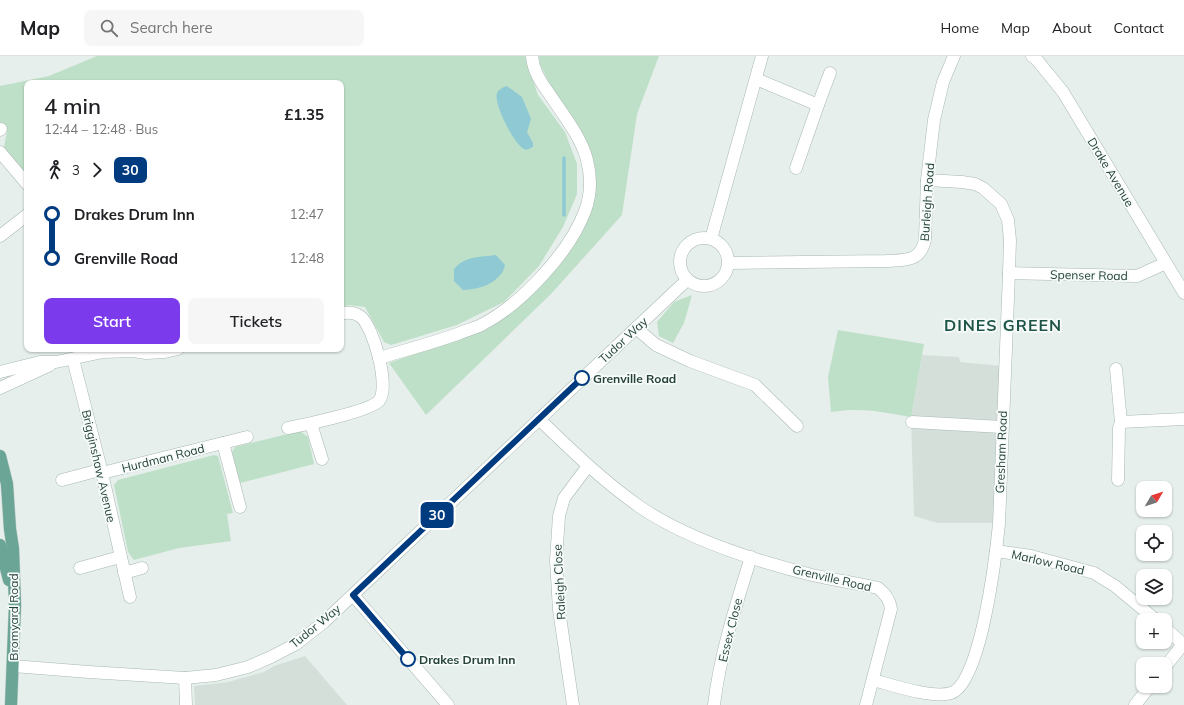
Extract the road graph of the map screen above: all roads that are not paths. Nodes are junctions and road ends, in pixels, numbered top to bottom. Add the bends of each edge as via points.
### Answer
1 (532, 56) edge
2 (762, 56) edge
3 (954, 56) edge
4 (1032, 56) edge
5 (830, 73) dead end
6 (756, 79) junction
7 (818, 105) junction
8 (0, 152) edge
9 (796, 168) dead end
10 (24, 180) edge
11 (927, 180) junction
12 (24, 217) edge
13 (0, 236) edge
14 (711, 239) junction
15 (729, 263) junction
16 (1166, 263) junction
17 (1009, 274) junction
18 (687, 280) junction
19 (1184, 293) edge
20 (345, 313) edge
21 (636, 328) junction
22 (103, 352) edge
23 (146, 352) edge
24 (165, 352) edge
25 (379, 358) junction
26 (73, 359) junction
27 (56, 362) junction
28 (1116, 369) dead end
29 (0, 372) edge
30 (0, 388) edge
31 (539, 419) junction
32 (1184, 419) edge
33 (912, 422) dead end
34 (1121, 422) junction
35 (311, 424) junction
36 (796, 426) dead end
37 (1002, 427) junction
38 (288, 428) dead end
39 (247, 437) dead end
40 (223, 443) junction
41 (0, 456) edge
42 (322, 459) dead end
43 (588, 466) junction
44 (101, 471) junction
45 (62, 480) dead end
46 (1118, 480) dead end
47 (0, 493) edge
48 (240, 507) dead end
49 (10, 529) junction
50 (0, 545) edge
51 (996, 551) junction
52 (751, 556) junction
53 (120, 557) junction
54 (80, 568) dead end
55 (142, 568) dead end
56 (124, 573) junction
57 (353, 595) junction
58 (130, 597) dead end
59 (15, 605) junction
60 (1148, 613) edge
61 (1172, 634) edge
62 (1184, 644) edge
63 (1172, 659) edge
64 (13, 666) junction
65 (185, 678) junction
66 (873, 680) junction
67 (1144, 693) edge
68 (11, 705) edge
69 (186, 705) edge
70 (448, 705) edge
71 (573, 705) edge
72 (714, 705) edge
73 (866, 705) edge
74 (1135, 705) edge

1 - 25 street via 537,76 580,142 587,160 590,184 585,210 574,232 558,258 532,286 509,306 482,324 437,341
2 - 6 street
3 - 11 street, Burleigh Road via 943,82 934,120
4 - 16 street, Drake Avenue via 1063,92
5 - 7 street
6 - 7 street
6 - 14 street
7 - 9 street
8 - 10 street
11 - 15 street, Burleigh Road via 924,247 918,255 908,260
11 - 17 street, Gresham Road via 975,184 1001,204 1008,220
12 - 13 street
14 - 15 street via 720,244
14 - 18 street via 698,239 687,245 684,250 681,256 681,269
15 - 18 street via 726,274 719,282 697,286
16 - 17 street, Spenser Road via 1137,276
16 - 19 street, Drake Avenue
17 - 37 street, Gresham Road
18 - 21 street, Tudor Way
20 - 25 street via 361,317 371,332
21 - 31 street, Tudor Way
21 - 36 street via 656,345 755,386
22 - 26 street
23 - 24 street
25 - 35 street via 383,385 379,401 368,408
26 - 27 street
26 - 44 street, Brigginshaw Avenue
27 - 29 street via 40,362
27 - 30 street
28 - 34 street
31 - 43 street, Grenville Road
31 - 57 street, Tudor Way
32 - 34 street
33 - 37 street
34 - 46 street
35 - 38 street
35 - 42 street
37 - 51 street, Gresham Road
39 - 40 street, Hurdman Road
40 - 44 street, Hurdman Road
40 - 48 street
41 - 49 main road, Bromyard Road via 7,484
43 - 52 street, Grenville Road via 640,507 660,519 696,537
43 - 71 street, Raleigh Close via 564,498 559,516 556,560 559,610
44 - 45 street, Hurdman Road
44 - 53 street, Brigginshaw Avenue
47 - 49 main road, Bromyard Road
49 - 59 main road, Bromyard Road
50 - 59 main road
51 - 60 street, Marlow Road via 1031,556 1094,573 1115,586
51 - 66 street, Gresham Road via 991,590 979,642 967,676 960,687 952,693 942,695
52 - 66 street, Grenville Road via 812,575 878,588 882,591 890,602 891,609
52 - 72 street, Essex Close via 737,599
53 - 54 street
53 - 56 street, Brigginshaw Avenue
55 - 56 street
56 - 58 street, Brigginshaw Avenue
57 - 65 street, Tudor Way via 296,644 271,657 248,667 216,675
57 - 70 street
59 - 64 main road, Bromyard Road
61 - 62 street
62 - 63 street
64 - 65 street, Tudor Way
64 - 68 main road, Bromyard Road
65 - 69 street
66 - 73 street, Grenville Road
67 - 74 street

